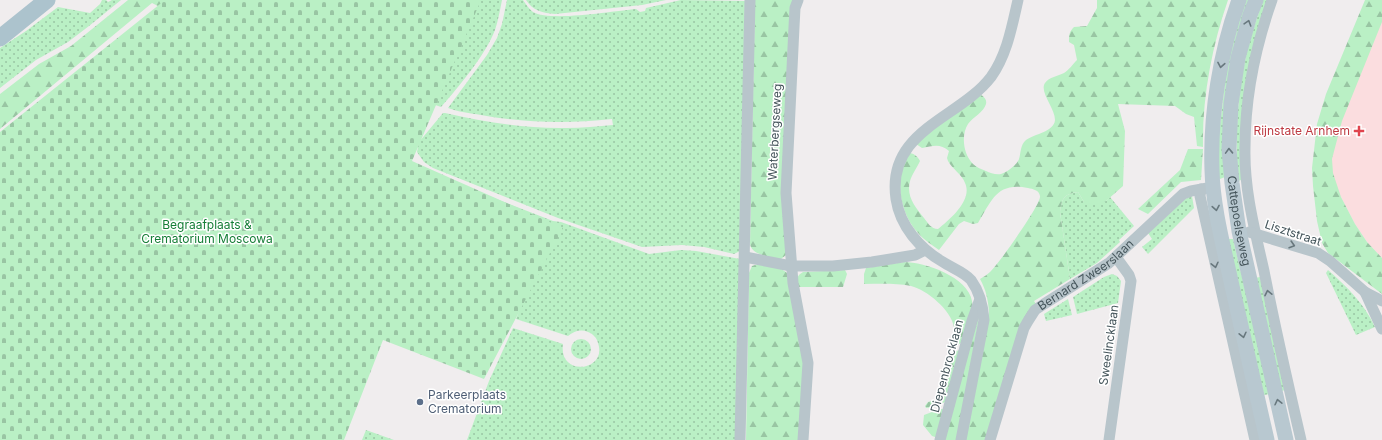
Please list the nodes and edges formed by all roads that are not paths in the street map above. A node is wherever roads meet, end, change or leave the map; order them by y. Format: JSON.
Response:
{"nodes":[{"id":1,"x":47,"y":0,"type":"edge"},
{"id":2,"x":750,"y":0,"type":"edge"},
{"id":3,"x":798,"y":0,"type":"edge"},
{"id":4,"x":1018,"y":0,"type":"edge"},
{"id":5,"x":1238,"y":0,"type":"edge"},
{"id":6,"x":1256,"y":0,"type":"edge"},
{"id":7,"x":1272,"y":0,"type":"edge"},
{"id":8,"x":0,"y":38,"type":"edge"},
{"id":9,"x":1232,"y":183,"type":"junction"},
{"id":10,"x":1207,"y":188,"type":"junction"},
{"id":11,"x":1239,"y":231,"type":"junction"},
{"id":12,"x":1255,"y":234,"type":"junction"},
{"id":13,"x":1221,"y":236,"type":"junction"},
{"id":14,"x":924,"y":250,"type":"junction"},
{"id":15,"x":745,"y":257,"type":"junction"},
{"id":16,"x":1116,"y":257,"type":"junction"},
{"id":17,"x":791,"y":266,"type":"junction"},
{"id":18,"x":1365,"y":292,"type":"junction"},
{"id":19,"x":980,"y":299,"type":"junction"},
{"id":20,"x":1382,"y":301,"type":"edge"},
{"id":21,"x":1382,"y":329,"type":"edge"},
{"id":22,"x":740,"y":440,"type":"edge"},
{"id":23,"x":804,"y":440,"type":"edge"},
{"id":24,"x":940,"y":440,"type":"edge"},
{"id":25,"x":961,"y":440,"type":"edge"},
{"id":26,"x":990,"y":440,"type":"edge"},
{"id":27,"x":1109,"y":440,"type":"edge"},
{"id":28,"x":1255,"y":440,"type":"edge"},
{"id":29,"x":1267,"y":440,"type":"edge"},
{"id":30,"x":1286,"y":440,"type":"edge"},
{"id":31,"x":1301,"y":440,"type":"edge"}],
"edges":[{"from":1,"to":8,"type":"main road"},
{"from":2,"to":15,"type":"street"},
{"from":3,"to":17,"type":"street","name":"Waterbergseweg"},
{"from":4,"to":14,"type":"street","name":"Diepenbrocklaan"},
{"from":5,"to":10,"type":"street","name":"Cattepoelseweg","one_way":true},
{"from":9,"to":6,"type":"street","name":"Cattepoelseweg","one_way":true},
{"from":7,"to":12,"type":"street","name":"Cattepoelseweg"},
{"from":9,"to":10,"type":"street","name":"Bernard Zweerslaan"},
{"from":9,"to":11,"type":"street","name":"Cattepoelseweg"},
{"from":10,"to":13,"type":"street","name":"Cattepoelseweg","one_way":true},
{"from":10,"to":16,"type":"street","name":"Bernard Zweerslaan"},
{"from":10,"to":28,"type":"street","name":"Cattepoelseweg","one_way":true},
{"from":11,"to":12,"type":"street","name":"Lisztstraat"},
{"from":11,"to":13,"type":"street"},
{"from":30,"to":11,"type":"street","name":"Cattepoelseweg","one_way":true},
{"from":12,"to":18,"type":"street","name":"Lisztstraat","one_way":true},
{"from":31,"to":12,"type":"street","name":"Cattepoelseweg","one_way":true},
{"from":13,"to":29,"type":"street","name":"Cattepoelseweg","one_way":true},
{"from":14,"to":17,"type":"street"},
{"from":14,"to":19,"type":"street","name":"Diepenbrocklaan"},
{"from":15,"to":17,"type":"street"},
{"from":15,"to":22,"type":"street"},
{"from":16,"to":26,"type":"street","name":"Bernard Zweerslaan"},
{"from":16,"to":27,"type":"street","name":"Sweelincklaan"},
{"from":17,"to":23,"type":"street","name":"Waterbergseweg"},
{"from":18,"to":20,"type":"street"},
{"from":18,"to":21,"type":"street","name":"Lisztstraat"},
{"from":19,"to":24,"type":"street","name":"Diepenbrocklaan"},
{"from":19,"to":25,"type":"street","name":"Diepenbrocklaan"}]}
